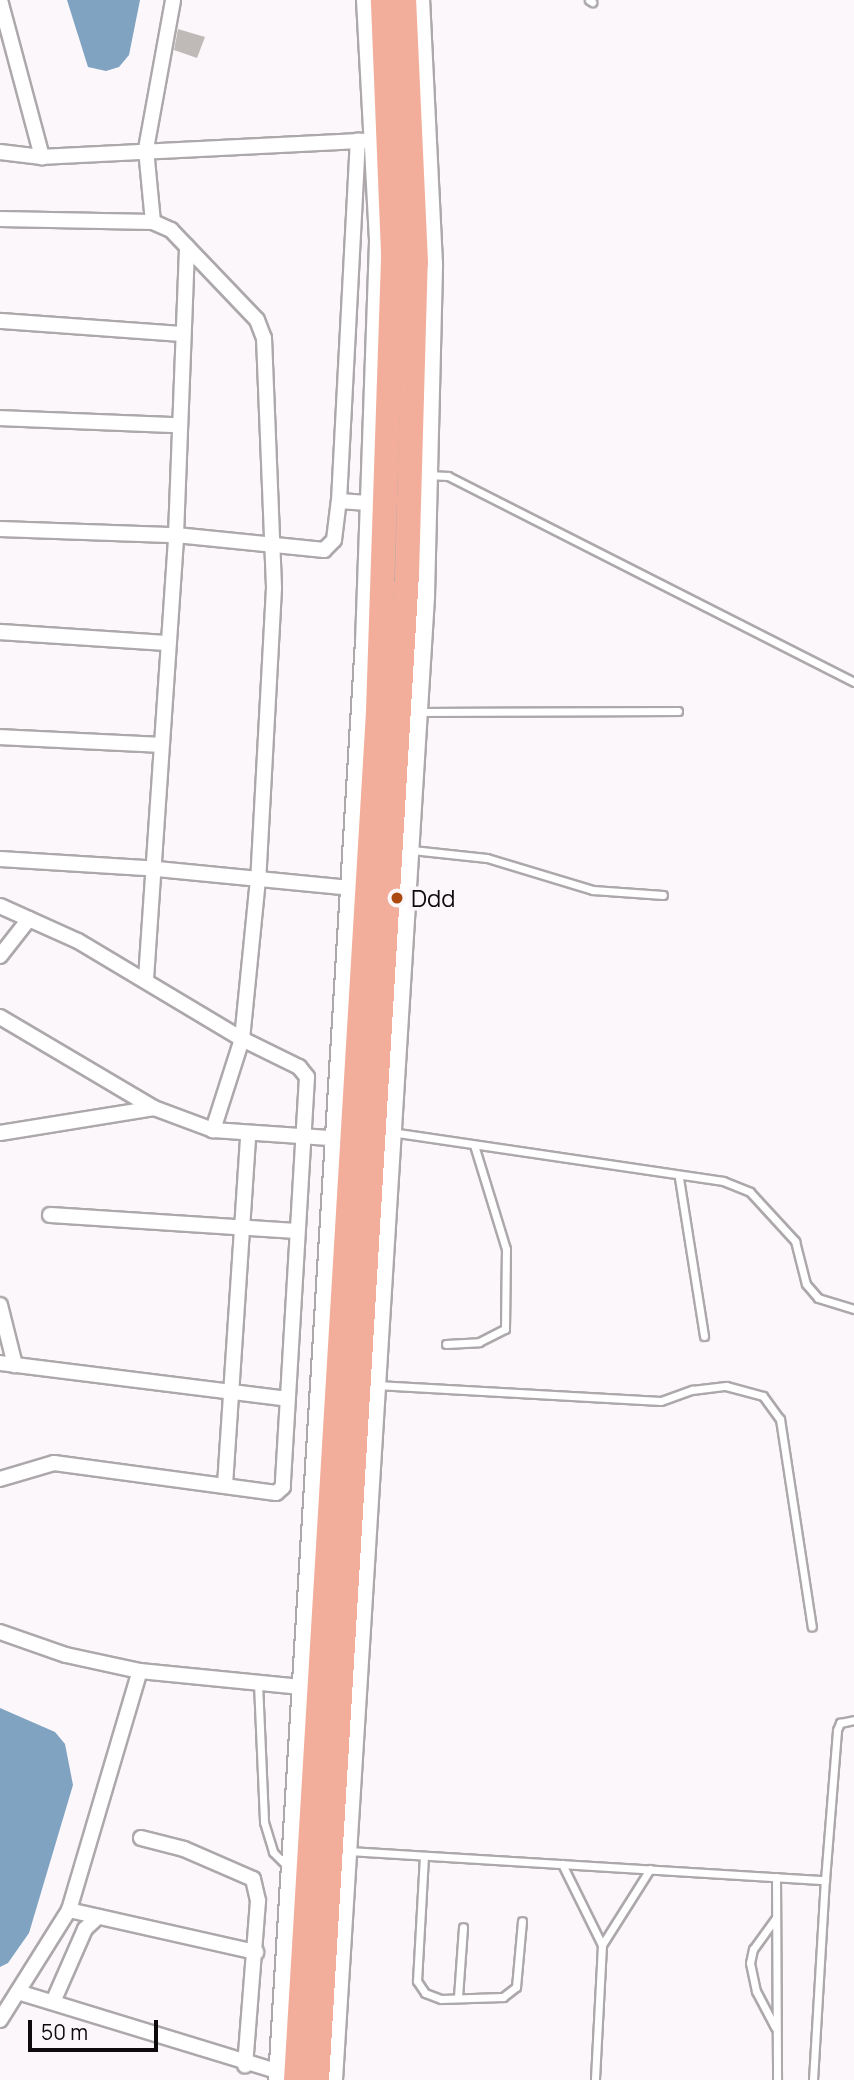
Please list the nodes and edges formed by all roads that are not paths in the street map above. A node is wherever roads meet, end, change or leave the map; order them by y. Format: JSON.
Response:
{"nodes":[{"id":1,"x":0,"y":0,"type":"edge"},
{"id":2,"x":173,"y":0,"type":"edge"},
{"id":3,"x":366,"y":0,"type":"edge"},
{"id":4,"x":383,"y":0,"type":"edge"},
{"id":5,"x":404,"y":0,"type":"edge"},
{"id":6,"x":421,"y":0,"type":"edge"},
{"id":7,"x":394,"y":144,"type":"junction"},
{"id":8,"x":146,"y":149,"type":"junction"},
{"id":9,"x":0,"y":152,"type":"edge"},
{"id":10,"x":42,"y":157,"type":"junction"},
{"id":11,"x":0,"y":219,"type":"edge"},
{"id":12,"x":153,"y":222,"type":"junction"},
{"id":13,"x":187,"y":247,"type":"junction"},
{"id":14,"x":0,"y":321,"type":"edge"},
{"id":15,"x":182,"y":334,"type":"junction"},
{"id":16,"x":0,"y":418,"type":"edge"},
{"id":17,"x":177,"y":425,"type":"junction"},
{"id":18,"x":417,"y":476,"type":"junction"},
{"id":19,"x":340,"y":501,"type":"junction"},
{"id":20,"x":368,"y":503,"type":"junction"},
{"id":21,"x":0,"y":529,"type":"edge"},
{"id":22,"x":176,"y":535,"type":"junction"},
{"id":23,"x":271,"y":544,"type":"junction"},
{"id":24,"x":0,"y":632,"type":"edge"},
{"id":25,"x":167,"y":643,"type":"junction"},
{"id":26,"x":373,"y":644,"type":"junction"},
{"id":27,"x":854,"y":682,"type":"edge"},
{"id":28,"x":678,"y":711,"type":"dead end"},
{"id":29,"x":410,"y":712,"type":"junction"},
{"id":30,"x":0,"y":737,"type":"edge"},
{"id":31,"x":161,"y":745,"type":"junction"},
{"id":32,"x":412,"y":850,"type":"junction"},
{"id":33,"x":0,"y":859,"type":"edge"},
{"id":34,"x":157,"y":869,"type":"junction"},
{"id":35,"x":258,"y":879,"type":"junction"},
{"id":36,"x":359,"y":889,"type":"junction"},
{"id":37,"x":663,"y":895,"type":"dead end"},
{"id":38,"x":0,"y":906,"type":"edge"},
{"id":39,"x":29,"y":919,"type":"junction"},
{"id":40,"x":0,"y":956,"type":"edge"},
{"id":41,"x":146,"y":979,"type":"junction"},
{"id":42,"x":0,"y":1017,"type":"edge"},
{"id":43,"x":242,"y":1039,"type":"junction"},
{"id":44,"x":154,"y":1108,"type":"junction"},
{"id":45,"x":213,"y":1130,"type":"junction"},
{"id":46,"x":0,"y":1133,"type":"edge"},
{"id":47,"x":248,"y":1135,"type":"junction"},
{"id":48,"x":362,"y":1135,"type":"junction"},
{"id":49,"x":303,"y":1137,"type":"junction"},
{"id":50,"x":474,"y":1146,"type":"junction"},
{"id":51,"x":679,"y":1178,"type":"junction"},
{"id":52,"x":50,"y":1215,"type":"dead end"},
{"id":53,"x":241,"y":1226,"type":"junction"},
{"id":54,"x":296,"y":1231,"type":"junction"},
{"id":55,"x":0,"y":1305,"type":"edge"},
{"id":56,"x":854,"y":1309,"type":"edge"},
{"id":57,"x":704,"y":1336,"type":"dead end"},
{"id":58,"x":446,"y":1344,"type":"dead end"},
{"id":59,"x":8,"y":1364,"type":"edge"},
{"id":60,"x":365,"y":1384,"type":"junction"},
{"id":61,"x":229,"y":1393,"type":"junction"},
{"id":62,"x":288,"y":1399,"type":"junction"},
{"id":63,"x":0,"y":1479,"type":"edge"},
{"id":64,"x":225,"y":1485,"type":"junction"},
{"id":65,"x":812,"y":1627,"type":"dead end"},
{"id":66,"x":0,"y":1632,"type":"edge"},
{"id":67,"x":312,"y":1639,"type":"junction"},
{"id":68,"x":140,"y":1671,"type":"junction"},
{"id":69,"x":258,"y":1683,"type":"junction"},
{"id":70,"x":301,"y":1687,"type":"junction"},
{"id":71,"x":854,"y":1720,"type":"edge"},
{"id":72,"x":141,"y":1838,"type":"dead end"},
{"id":73,"x":338,"y":1851,"type":"junction"},
{"id":74,"x":424,"y":1856,"type":"junction"},
{"id":75,"x":562,"y":1864,"type":"junction"},
{"id":76,"x":290,"y":1869,"type":"junction"},
{"id":77,"x":650,"y":1870,"type":"junction"},
{"id":78,"x":776,"y":1877,"type":"junction"},
{"id":79,"x":825,"y":1880,"type":"junction"},
{"id":80,"x":69,"y":1910,"type":"junction"},
{"id":81,"x":98,"y":1917,"type":"junction"},
{"id":82,"x":776,"y":1918,"type":"junction"},
{"id":83,"x":522,"y":1921,"type":"dead end"},
{"id":84,"x":463,"y":1927,"type":"dead end"},
{"id":85,"x":602,"y":1945,"type":"junction"},
{"id":86,"x":256,"y":1952,"type":"junction"},
{"id":87,"x":18,"y":1992,"type":"junction"},
{"id":88,"x":458,"y":1997,"type":"junction"},
{"id":89,"x":53,"y":2002,"type":"junction"},
{"id":90,"x":0,"y":2020,"type":"edge"},
{"id":91,"x":776,"y":2027,"type":"junction"},
{"id":92,"x":245,"y":2065,"type":"junction"},
{"id":93,"x":284,"y":2077,"type":"edge"},
{"id":94,"x":317,"y":2080,"type":"edge"},
{"id":95,"x":333,"y":2080,"type":"edge"},
{"id":96,"x":595,"y":2080,"type":"edge"},
{"id":97,"x":777,"y":2080,"type":"edge"},
{"id":98,"x":813,"y":2080,"type":"edge"}],
"edges":[{"from":1,"to":10,"type":"street"},
{"from":2,"to":8,"type":"street"},
{"from":3,"to":7,"type":"street"},
{"from":4,"to":7,"type":"highway"},
{"from":5,"to":7,"type":"highway"},
{"from":6,"to":7,"type":"street"},
{"from":7,"to":8,"type":"street"},
{"from":7,"to":18,"type":"highway"},
{"from":7,"to":19,"type":"street"},
{"from":7,"to":20,"type":"street"},
{"from":7,"to":26,"type":"highway"},
{"from":8,"to":10,"type":"street"},
{"from":8,"to":12,"type":"street"},
{"from":9,"to":10,"type":"street"},
{"from":11,"to":12,"type":"street"},
{"from":12,"to":13,"type":"street"},
{"from":13,"to":15,"type":"street"},
{"from":13,"to":23,"type":"street"},
{"from":14,"to":15,"type":"street"},
{"from":15,"to":17,"type":"street"},
{"from":16,"to":17,"type":"street"},
{"from":17,"to":22,"type":"street"},
{"from":18,"to":27,"type":"lane"},
{"from":18,"to":29,"type":"highway"},
{"from":19,"to":20,"type":"street"},
{"from":19,"to":23,"type":"street"},
{"from":20,"to":26,"type":"street"},
{"from":21,"to":22,"type":"street"},
{"from":22,"to":23,"type":"street"},
{"from":22,"to":25,"type":"street"},
{"from":23,"to":35,"type":"street"},
{"from":24,"to":25,"type":"street"},
{"from":25,"to":31,"type":"street"},
{"from":26,"to":36,"type":"highway"},
{"from":28,"to":29,"type":"lane"},
{"from":29,"to":32,"type":"street"},
{"from":29,"to":48,"type":"highway"},
{"from":30,"to":31,"type":"street"},
{"from":31,"to":34,"type":"street"},
{"from":32,"to":37,"type":"lane"},
{"from":32,"to":48,"type":"street"},
{"from":33,"to":34,"type":"street"},
{"from":34,"to":35,"type":"street"},
{"from":34,"to":41,"type":"street"},
{"from":35,"to":36,"type":"street"},
{"from":35,"to":43,"type":"street"},
{"from":36,"to":48,"type":"highway"},
{"from":38,"to":39,"type":"street"},
{"from":39,"to":40,"type":"street"},
{"from":39,"to":41,"type":"street"},
{"from":41,"to":43,"type":"street"},
{"from":42,"to":44,"type":"street"},
{"from":43,"to":45,"type":"street"},
{"from":43,"to":49,"type":"street"},
{"from":44,"to":45,"type":"street"},
{"from":44,"to":46,"type":"street"},
{"from":45,"to":47,"type":"street"},
{"from":47,"to":49,"type":"street"},
{"from":47,"to":53,"type":"street"},
{"from":48,"to":49,"type":"street"},
{"from":48,"to":50,"type":"lane"},
{"from":48,"to":60,"type":"highway"},
{"from":48,"to":67,"type":"highway"},
{"from":49,"to":54,"type":"street"},
{"from":50,"to":51,"type":"lane"},
{"from":50,"to":58,"type":"lane"},
{"from":51,"to":56,"type":"lane"},
{"from":51,"to":57,"type":"lane"},
{"from":52,"to":53,"type":"street"},
{"from":53,"to":54,"type":"street"},
{"from":53,"to":61,"type":"street"},
{"from":54,"to":62,"type":"street"},
{"from":55,"to":59,"type":"street"},
{"from":59,"to":61,"type":"street"},
{"from":60,"to":65,"type":"lane"},
{"from":60,"to":73,"type":"highway"},
{"from":61,"to":62,"type":"street"},
{"from":61,"to":64,"type":"street"},
{"from":62,"to":64,"type":"street"},
{"from":63,"to":64,"type":"street"},
{"from":66,"to":68,"type":"street"},
{"from":67,"to":70,"type":"street"},
{"from":67,"to":93,"type":"highway"},
{"from":68,"to":69,"type":"street"},
{"from":68,"to":80,"type":"street"},
{"from":69,"to":70,"type":"street"},
{"from":69,"to":76,"type":"lane"},
{"from":70,"to":76,"type":"street"},
{"from":71,"to":79,"type":"lane"},
{"from":72,"to":86,"type":"street"},
{"from":73,"to":74,"type":"lane"},
{"from":73,"to":94,"type":"highway"},
{"from":73,"to":95,"type":"street"},
{"from":74,"to":75,"type":"lane"},
{"from":74,"to":88,"type":"lane"},
{"from":75,"to":77,"type":"lane"},
{"from":75,"to":85,"type":"lane"},
{"from":76,"to":93,"type":"street"},
{"from":77,"to":78,"type":"lane"},
{"from":77,"to":85,"type":"lane"},
{"from":78,"to":79,"type":"lane"},
{"from":78,"to":82,"type":"lane"},
{"from":79,"to":98,"type":"lane"},
{"from":80,"to":81,"type":"street"},
{"from":80,"to":87,"type":"street"},
{"from":81,"to":86,"type":"street"},
{"from":81,"to":89,"type":"street"},
{"from":82,"to":91,"type":"lane"},
{"from":82,"to":91,"type":"lane"},
{"from":83,"to":88,"type":"lane"},
{"from":84,"to":88,"type":"lane"},
{"from":85,"to":96,"type":"lane"},
{"from":86,"to":92,"type":"street"},
{"from":87,"to":89,"type":"street"},
{"from":87,"to":90,"type":"street"},
{"from":89,"to":92,"type":"street"},
{"from":91,"to":97,"type":"lane"},
{"from":92,"to":93,"type":"street"}]}
